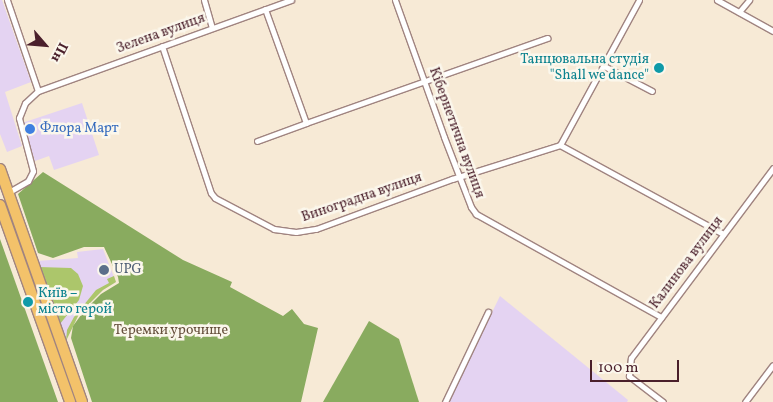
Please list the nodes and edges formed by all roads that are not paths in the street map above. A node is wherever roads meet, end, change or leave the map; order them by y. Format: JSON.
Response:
{"nodes":[{"id":1,"x":7,"y":0,"type":"edge"},
{"id":2,"x":204,"y":0,"type":"edge"},
{"id":3,"x":291,"y":0,"type":"edge"},
{"id":4,"x":395,"y":0,"type":"edge"},
{"id":5,"x":640,"y":0,"type":"edge"},
{"id":6,"x":718,"y":0,"type":"edge"},
{"id":7,"x":749,"y":0,"type":"edge"},
{"id":8,"x":265,"y":9,"type":"junction"},
{"id":9,"x":740,"y":12,"type":"junction"},
{"id":10,"x":212,"y":28,"type":"junction"},
{"id":11,"x":773,"y":31,"type":"edge"},
{"id":12,"x":548,"y":38,"type":"dead end"},
{"id":13,"x":162,"y":46,"type":"junction"},
{"id":14,"x":604,"y":66,"type":"junction"},
{"id":15,"x":425,"y":83,"type":"junction"},
{"id":16,"x":38,"y":91,"type":"junction"},
{"id":17,"x":652,"y":91,"type":"dead end"},
{"id":18,"x":306,"y":123,"type":"junction"},
{"id":19,"x":257,"y":141,"type":"dead end"},
{"id":20,"x":560,"y":145,"type":"junction"},
{"id":21,"x":773,"y":168,"type":"edge"},
{"id":22,"x":0,"y":169,"type":"edge"},
{"id":23,"x":460,"y":176,"type":"junction"},
{"id":24,"x":8,"y":192,"type":"junction"},
{"id":25,"x":2,"y":210,"type":"edge"},
{"id":26,"x":723,"y":234,"type":"junction"},
{"id":27,"x":488,"y":312,"type":"dead end"},
{"id":28,"x":661,"y":317,"type":"junction"},
{"id":29,"x":773,"y":365,"type":"edge"},
{"id":30,"x":654,"y":396,"type":"junction"},
{"id":31,"x":70,"y":402,"type":"edge"},
{"id":32,"x":82,"y":402,"type":"edge"},
{"id":33,"x":445,"y":402,"type":"edge"},
{"id":34,"x":650,"y":402,"type":"edge"},
{"id":35,"x":663,"y":402,"type":"edge"},
{"id":36,"x":745,"y":402,"type":"edge"}],
"edges":[{"from":1,"to":16,"type":"street"},
{"from":2,"to":10,"type":"street"},
{"from":3,"to":8,"type":"street","name":"Зелена вулиця"},
{"from":4,"to":15,"type":"street","name":"Кібернетична вулиця"},
{"from":5,"to":14,"type":"street"},
{"from":6,"to":9,"type":"street"},
{"from":7,"to":9,"type":"street"},
{"from":8,"to":10,"type":"street","name":"Зелена вулиця"},
{"from":8,"to":18,"type":"street"},
{"from":9,"to":11,"type":"street"},
{"from":10,"to":13,"type":"street","name":"Зелена вулиця"},
{"from":12,"to":15,"type":"street"},
{"from":13,"to":16,"type":"street","name":"Зелена вулиця"},
{"from":13,"to":23,"type":"street","name":"Виноградна вулиця"},
{"from":14,"to":17,"type":"street"},
{"from":14,"to":20,"type":"street"},
{"from":15,"to":18,"type":"street"},
{"from":15,"to":23,"type":"street","name":"Кібернетична вулиця"},
{"from":16,"to":24,"type":"street"},
{"from":18,"to":19,"type":"street"},
{"from":20,"to":23,"type":"street","name":"Виноградна вулиця"},
{"from":20,"to":26,"type":"street"},
{"from":21,"to":26,"type":"street","name":"Калинова вулиця"},
{"from":22,"to":24,"type":"highway"},
{"from":23,"to":28,"type":"street","name":"Кібернетична вулиця"},
{"from":24,"to":32,"type":"highway"},
{"from":25,"to":31,"type":"highway"},
{"from":26,"to":28,"type":"street","name":"Калинова вулиця"},
{"from":27,"to":33,"type":"street"},
{"from":28,"to":30,"type":"street","name":"Калинова вулиця"},
{"from":29,"to":36,"type":"street"},
{"from":30,"to":34,"type":"street"},
{"from":30,"to":35,"type":"street"}]}
